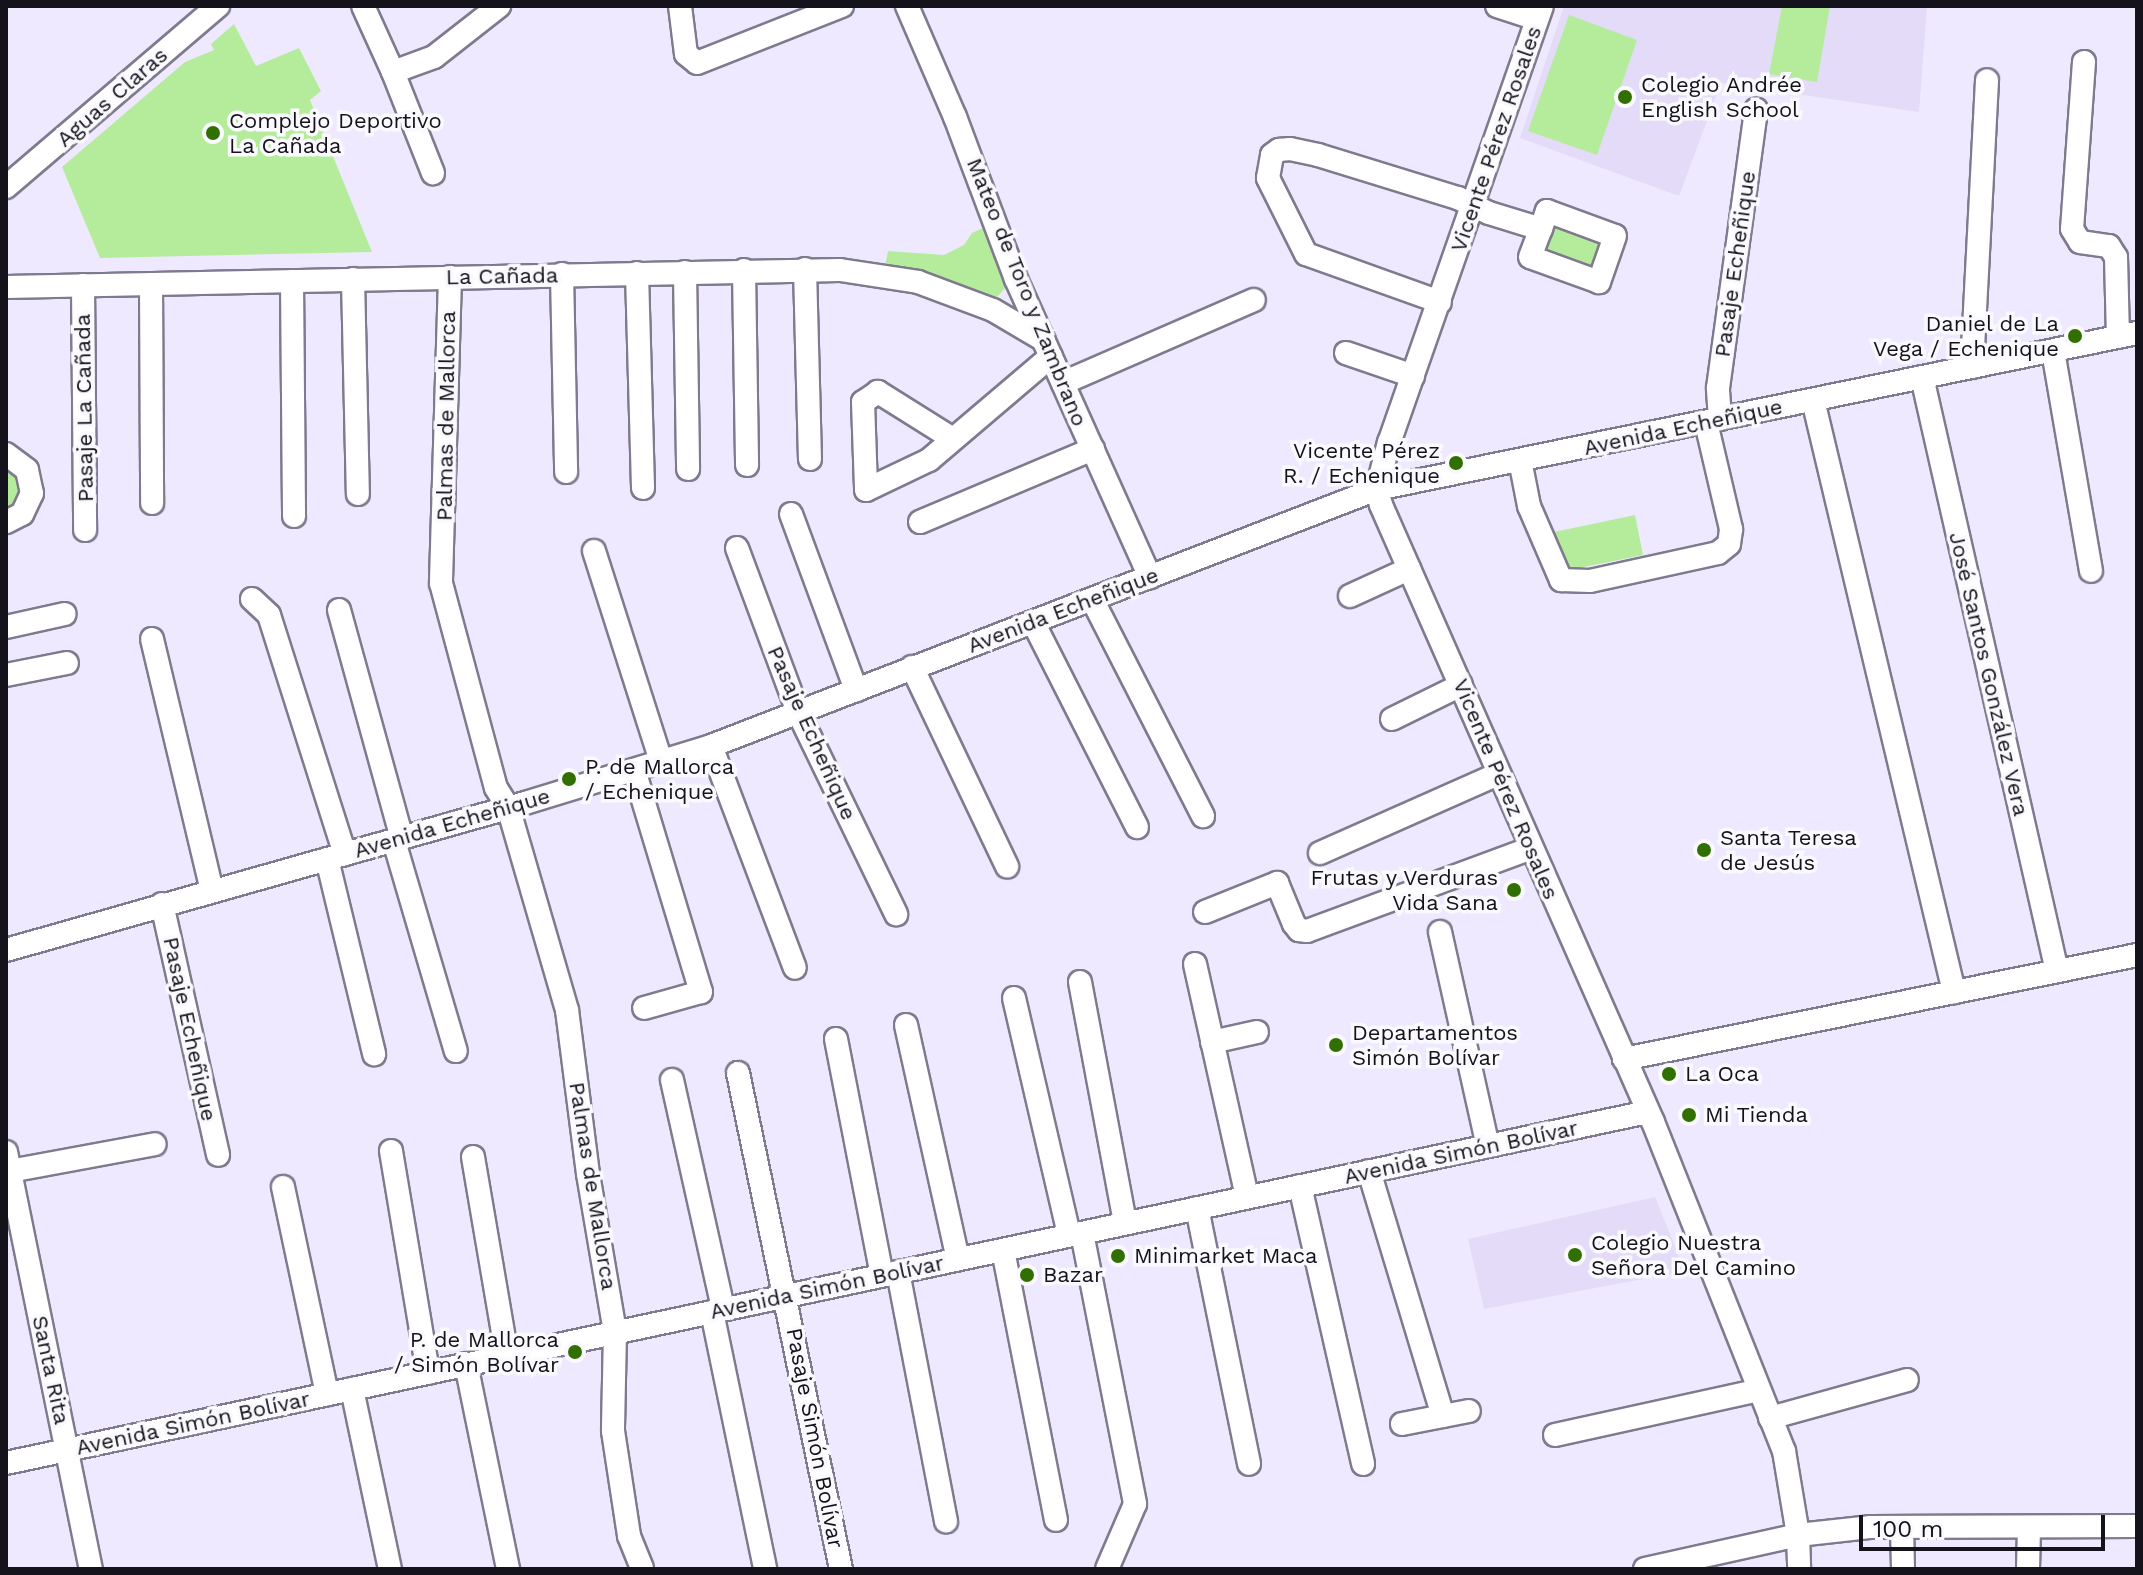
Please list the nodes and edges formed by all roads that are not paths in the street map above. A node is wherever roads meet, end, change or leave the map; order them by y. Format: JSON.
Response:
{"nodes":[{"id":1,"x":218,"y":6,"type":"edge"},
{"id":2,"x":499,"y":6,"type":"edge"},
{"id":3,"x":680,"y":6,"type":"edge"},
{"id":4,"x":842,"y":6,"type":"edge"},
{"id":5,"x":907,"y":6,"type":"edge"},
{"id":6,"x":1497,"y":6,"type":"edge"},
{"id":7,"x":364,"y":8,"type":"edge"},
{"id":8,"x":1540,"y":12,"type":"edge"},
{"id":9,"x":2084,"y":62,"type":"dead end"},
{"id":10,"x":393,"y":72,"type":"junction"},
{"id":11,"x":1987,"y":80,"type":"dead end"},
{"id":12,"x":1756,"y":110,"type":"dead end"},
{"id":13,"x":433,"y":173,"type":"dead end"},
{"id":14,"x":6,"y":187,"type":"edge"},
{"id":15,"x":1472,"y":205,"type":"junction"},
{"id":16,"x":1541,"y":229,"type":"dead end"},
{"id":17,"x":805,"y":269,"type":"junction"},
{"id":18,"x":744,"y":270,"type":"junction"},
{"id":19,"x":685,"y":272,"type":"junction"},
{"id":20,"x":637,"y":273,"type":"junction"},
{"id":21,"x":562,"y":274,"type":"junction"},
{"id":22,"x":450,"y":277,"type":"junction"},
{"id":23,"x":353,"y":279,"type":"junction"},
{"id":24,"x":292,"y":281,"type":"junction"},
{"id":25,"x":151,"y":284,"type":"junction"},
{"id":26,"x":83,"y":285,"type":"junction"},
{"id":27,"x":6,"y":287,"type":"edge"},
{"id":28,"x":1254,"y":300,"type":"dead end"},
{"id":29,"x":1440,"y":302,"type":"junction"},
{"id":30,"x":1028,"y":305,"type":"junction"},
{"id":31,"x":993,"y":310,"type":"junction"},
{"id":32,"x":2128,"y":335,"type":"edge"},
{"id":33,"x":1048,"y":348,"type":"junction"},
{"id":34,"x":2053,"y":351,"type":"junction"},
{"id":35,"x":1346,"y":353,"type":"dead end"},
{"id":36,"x":1972,"y":367,"type":"junction"},
{"id":37,"x":1413,"y":376,"type":"junction"},
{"id":38,"x":1922,"y":377,"type":"junction"},
{"id":39,"x":1063,"y":383,"type":"junction"},
{"id":40,"x":1813,"y":400,"type":"junction"},
{"id":41,"x":1713,"y":420,"type":"junction"},
{"id":42,"x":953,"y":439,"type":"junction"},
{"id":43,"x":1093,"y":449,"type":"junction"},
{"id":44,"x":6,"y":454,"type":"edge"},
{"id":45,"x":810,"y":459,"type":"dead end"},
{"id":46,"x":1520,"y":460,"type":"junction"},
{"id":47,"x":747,"y":465,"type":"dead end"},
{"id":48,"x":688,"y":469,"type":"dead end"},
{"id":49,"x":566,"y":472,"type":"dead end"},
{"id":50,"x":643,"y":488,"type":"dead end"},
{"id":51,"x":1377,"y":489,"type":"junction"},
{"id":52,"x":358,"y":494,"type":"dead end"},
{"id":53,"x":152,"y":503,"type":"dead end"},
{"id":54,"x":791,"y":514,"type":"dead end"},
{"id":55,"x":294,"y":516,"type":"dead end"},
{"id":56,"x":6,"y":522,"type":"edge"},
{"id":57,"x":920,"y":522,"type":"dead end"},
{"id":58,"x":85,"y":530,"type":"dead end"},
{"id":59,"x":737,"y":548,"type":"dead end"},
{"id":60,"x":594,"y":551,"type":"dead end"},
{"id":61,"x":1409,"y":569,"type":"junction"},
{"id":62,"x":2091,"y":571,"type":"dead end"},
{"id":63,"x":1150,"y":577,"type":"junction"},
{"id":64,"x":1350,"y":596,"type":"dead end"},
{"id":65,"x":252,"y":599,"type":"dead end"},
{"id":66,"x":1092,"y":599,"type":"junction"},
{"id":67,"x":339,"y":610,"type":"dead end"},
{"id":68,"x":65,"y":614,"type":"dead end"},
{"id":69,"x":1033,"y":622,"type":"junction"},
{"id":70,"x":6,"y":627,"type":"edge"},
{"id":71,"x":152,"y":639,"type":"dead end"},
{"id":72,"x":67,"y":663,"type":"dead end"},
{"id":73,"x":912,"y":667,"type":"junction"},
{"id":74,"x":6,"y":675,"type":"edge"},
{"id":75,"x":1461,"y":685,"type":"junction"},
{"id":76,"x":856,"y":690,"type":"junction"},
{"id":77,"x":181,"y":697,"type":"dead end"},
{"id":78,"x":798,"y":712,"type":"junction"},
{"id":79,"x":1392,"y":719,"type":"dead end"},
{"id":80,"x":711,"y":746,"type":"junction"},
{"id":81,"x":661,"y":761,"type":"junction"},
{"id":82,"x":634,"y":770,"type":"junction"},
{"id":83,"x":1498,"y":774,"type":"junction"},
{"id":84,"x":508,"y":807,"type":"junction"},
{"id":85,"x":1203,"y":816,"type":"dead end"},
{"id":86,"x":1137,"y":827,"type":"dead end"},
{"id":87,"x":398,"y":840,"type":"junction"},
{"id":88,"x":1531,"y":848,"type":"junction"},
{"id":89,"x":1320,"y":853,"type":"dead end"},
{"id":90,"x":336,"y":857,"type":"junction"},
{"id":91,"x":1007,"y":866,"type":"dead end"},
{"id":92,"x":218,"y":889,"type":"junction"},
{"id":93,"x":162,"y":904,"type":"junction"},
{"id":94,"x":1205,"y":912,"type":"dead end"},
{"id":95,"x":896,"y":914,"type":"dead end"},
{"id":96,"x":1440,"y":932,"type":"dead end"},
{"id":97,"x":6,"y":950,"type":"edge"},
{"id":98,"x":2137,"y":955,"type":"edge"},
{"id":99,"x":1195,"y":964,"type":"dead end"},
{"id":100,"x":795,"y":968,"type":"dead end"},
{"id":101,"x":2057,"y":971,"type":"junction"},
{"id":102,"x":1080,"y":982,"type":"dead end"},
{"id":103,"x":1954,"y":992,"type":"junction"},
{"id":104,"x":1014,"y":998,"type":"dead end"},
{"id":105,"x":644,"y":1008,"type":"dead end"},
{"id":106,"x":906,"y":1025,"type":"dead end"},
{"id":107,"x":1257,"y":1032,"type":"dead end"},
{"id":108,"x":836,"y":1039,"type":"dead end"},
{"id":109,"x":1212,"y":1042,"type":"junction"},
{"id":110,"x":456,"y":1051,"type":"dead end"},
{"id":111,"x":374,"y":1054,"type":"dead end"},
{"id":112,"x":1624,"y":1059,"type":"junction"},
{"id":113,"x":738,"y":1073,"type":"dead end"},
{"id":114,"x":672,"y":1080,"type":"dead end"},
{"id":115,"x":1648,"y":1112,"type":"junction"},
{"id":116,"x":155,"y":1144,"type":"dead end"},
{"id":117,"x":1488,"y":1146,"type":"junction"},
{"id":118,"x":391,"y":1151,"type":"dead end"},
{"id":119,"x":218,"y":1155,"type":"dead end"},
{"id":120,"x":473,"y":1157,"type":"dead end"},
{"id":121,"x":8,"y":1162,"type":"edge"},
{"id":122,"x":1369,"y":1171,"type":"junction"},
{"id":123,"x":1300,"y":1186,"type":"junction"},
{"id":124,"x":283,"y":1187,"type":"dead end"},
{"id":125,"x":1247,"y":1197,"type":"junction"},
{"id":126,"x":1197,"y":1208,"type":"junction"},
{"id":127,"x":12,"y":1218,"type":"edge"},
{"id":128,"x":1125,"y":1223,"type":"junction"},
{"id":129,"x":1075,"y":1234,"type":"junction"},
{"id":130,"x":1003,"y":1250,"type":"junction"},
{"id":131,"x":958,"y":1259,"type":"junction"},
{"id":132,"x":890,"y":1274,"type":"junction"},
{"id":133,"x":786,"y":1296,"type":"junction"},
{"id":134,"x":717,"y":1311,"type":"junction"},
{"id":135,"x":615,"y":1332,"type":"junction"},
{"id":136,"x":507,"y":1356,"type":"junction"},
{"id":137,"x":466,"y":1364,"type":"junction"},
{"id":138,"x":428,"y":1373,"type":"junction"},
{"id":139,"x":1907,"y":1380,"type":"dead end"},
{"id":140,"x":352,"y":1389,"type":"junction"},
{"id":141,"x":1759,"y":1390,"type":"junction"},
{"id":142,"x":327,"y":1394,"type":"junction"},
{"id":143,"x":1469,"y":1411,"type":"dead end"},
{"id":144,"x":1443,"y":1416,"type":"junction"},
{"id":145,"x":1770,"y":1418,"type":"junction"},
{"id":146,"x":1402,"y":1424,"type":"dead end"},
{"id":147,"x":1555,"y":1435,"type":"dead end"},
{"id":148,"x":67,"y":1450,"type":"junction"},
{"id":149,"x":6,"y":1463,"type":"edge"},
{"id":150,"x":1249,"y":1464,"type":"dead end"},
{"id":151,"x":1363,"y":1464,"type":"dead end"},
{"id":152,"x":1056,"y":1520,"type":"dead end"},
{"id":153,"x":946,"y":1521,"type":"dead end"},
{"id":154,"x":2137,"y":1526,"type":"edge"},
{"id":155,"x":1902,"y":1527,"type":"junction"},
{"id":156,"x":2029,"y":1527,"type":"junction"},
{"id":157,"x":1798,"y":1535,"type":"junction"},
{"id":158,"x":91,"y":1569,"type":"edge"},
{"id":159,"x":390,"y":1569,"type":"edge"},
{"id":160,"x":508,"y":1569,"type":"edge"},
{"id":161,"x":642,"y":1569,"type":"edge"},
{"id":162,"x":765,"y":1569,"type":"edge"},
{"id":163,"x":841,"y":1569,"type":"edge"},
{"id":164,"x":1107,"y":1569,"type":"edge"},
{"id":165,"x":1645,"y":1569,"type":"edge"},
{"id":166,"x":1799,"y":1569,"type":"edge"},
{"id":167,"x":1903,"y":1569,"type":"edge"},
{"id":168,"x":2028,"y":1569,"type":"edge"}],
"edges":[{"from":1,"to":14,"type":"street","name":"Aguas Claras"},
{"from":2,"to":10,"type":"street"},
{"from":3,"to":4,"type":"street"},
{"from":5,"to":30,"type":"street","name":"Mateo de Toro y Zambrano"},
{"from":6,"to":8,"type":"street"},
{"from":7,"to":10,"type":"street"},
{"from":8,"to":15,"type":"street","name":"Vicente Pérez Rosales"},
{"from":9,"to":32,"type":"street"},
{"from":10,"to":13,"type":"street"},
{"from":11,"to":36,"type":"street"},
{"from":12,"to":41,"type":"street","name":"Pasaje Echeñique"},
{"from":15,"to":16,"type":"street"},
{"from":15,"to":29,"type":"street","name":"Vicente Pérez Rosales"},
{"from":15,"to":29,"type":"street"},
{"from":17,"to":18,"type":"street","name":"La Cañada"},
{"from":17,"to":31,"type":"street","name":"La Cañada"},
{"from":17,"to":45,"type":"street"},
{"from":18,"to":19,"type":"street","name":"La Cañada"},
{"from":18,"to":47,"type":"street"},
{"from":19,"to":20,"type":"street","name":"La Cañada"},
{"from":19,"to":48,"type":"street"},
{"from":20,"to":21,"type":"street","name":"La Cañada"},
{"from":20,"to":50,"type":"street"},
{"from":21,"to":22,"type":"street","name":"La Cañada"},
{"from":21,"to":49,"type":"street"},
{"from":22,"to":23,"type":"street","name":"La Cañada"},
{"from":22,"to":84,"type":"street","name":"Palmas de Mallorca"},
{"from":23,"to":24,"type":"street","name":"La Cañada"},
{"from":23,"to":52,"type":"street"},
{"from":24,"to":25,"type":"street","name":"La Cañada"},
{"from":24,"to":55,"type":"street"},
{"from":25,"to":26,"type":"street","name":"La Cañada"},
{"from":25,"to":53,"type":"street"},
{"from":26,"to":27,"type":"street","name":"La Cañada"},
{"from":26,"to":58,"type":"street","name":"Pasaje La Cañada"},
{"from":28,"to":39,"type":"street"},
{"from":29,"to":37,"type":"street","name":"Vicente Pérez Rosales"},
{"from":30,"to":31,"type":"street","name":"La Cañada"},
{"from":30,"to":33,"type":"street","name":"Mateo de Toro y Zambrano"},
{"from":31,"to":33,"type":"street","name":"La Cañada"},
{"from":32,"to":34,"type":"street","name":"Avenida Echeñique"},
{"from":33,"to":39,"type":"street","name":"Mateo de Toro y Zambrano"},
{"from":33,"to":42,"type":"street"},
{"from":34,"to":36,"type":"street","name":"Avenida Echeñique"},
{"from":34,"to":62,"type":"street"},
{"from":35,"to":37,"type":"street"},
{"from":36,"to":38,"type":"street","name":"Avenida Echeñique"},
{"from":37,"to":51,"type":"street","name":"Vicente Pérez Rosales"},
{"from":38,"to":40,"type":"street","name":"Avenida Echeñique"},
{"from":38,"to":101,"type":"street","name":"José Santos González Vera"},
{"from":39,"to":43,"type":"street","name":"Mateo de Toro y Zambrano"},
{"from":40,"to":41,"type":"street","name":"Avenida Echeñique"},
{"from":40,"to":103,"type":"street"},
{"from":41,"to":46,"type":"street","name":"Avenida Echeñique"},
{"from":41,"to":46,"type":"street","name":"Pasaje Echeñique"},
{"from":42,"to":42,"type":"street"},
{"from":43,"to":57,"type":"street"},
{"from":43,"to":63,"type":"street","name":"Mateo de Toro y Zambrano"},
{"from":44,"to":56,"type":"street"},
{"from":46,"to":51,"type":"street","name":"Avenida Echeñique"},
{"from":51,"to":61,"type":"street","name":"Vicente Pérez Rosales"},
{"from":51,"to":63,"type":"street","name":"Avenida Echeñique"},
{"from":54,"to":76,"type":"street"},
{"from":59,"to":78,"type":"street","name":"Pasaje Echeñique"},
{"from":60,"to":81,"type":"street"},
{"from":61,"to":64,"type":"street"},
{"from":61,"to":75,"type":"street","name":"Vicente Pérez Rosales"},
{"from":63,"to":66,"type":"street","name":"Avenida Echeñique"},
{"from":65,"to":90,"type":"street"},
{"from":66,"to":69,"type":"street","name":"Avenida Echeñique"},
{"from":66,"to":85,"type":"street"},
{"from":67,"to":87,"type":"street"},
{"from":68,"to":70,"type":"street"},
{"from":69,"to":73,"type":"street","name":"Avenida Echeñique"},
{"from":69,"to":86,"type":"street"},
{"from":71,"to":92,"type":"street"},
{"from":72,"to":74,"type":"street"},
{"from":73,"to":76,"type":"street","name":"Avenida Echeñique"},
{"from":73,"to":91,"type":"street"},
{"from":75,"to":79,"type":"street"},
{"from":75,"to":83,"type":"street","name":"Vicente Pérez Rosales"},
{"from":76,"to":78,"type":"street","name":"Avenida Echeñique"},
{"from":77,"to":92,"type":"street"},
{"from":78,"to":80,"type":"street","name":"Avenida Echeñique"},
{"from":78,"to":95,"type":"street","name":"Pasaje Echeñique"},
{"from":80,"to":81,"type":"street","name":"Avenida Echeñique"},
{"from":80,"to":100,"type":"street"},
{"from":81,"to":82,"type":"street","name":"Avenida Echeñique"},
{"from":82,"to":84,"type":"street","name":"Avenida Echeñique"},
{"from":82,"to":105,"type":"street"},
{"from":83,"to":88,"type":"street","name":"Vicente Pérez Rosales"},
{"from":83,"to":89,"type":"street"},
{"from":84,"to":87,"type":"street","name":"Avenida Echeñique"},
{"from":84,"to":135,"type":"street","name":"Palmas de Mallorca"},
{"from":87,"to":90,"type":"street","name":"Avenida Echeñique"},
{"from":87,"to":110,"type":"street"},
{"from":88,"to":94,"type":"street"},
{"from":88,"to":112,"type":"street","name":"Vicente Pérez Rosales"},
{"from":90,"to":92,"type":"street","name":"Avenida Echeñique"},
{"from":90,"to":111,"type":"street"},
{"from":92,"to":93,"type":"street","name":"Avenida Echeñique"},
{"from":93,"to":97,"type":"street","name":"Avenida Echeñique"},
{"from":93,"to":119,"type":"street","name":"Pasaje Echeñique"},
{"from":96,"to":117,"type":"street"},
{"from":98,"to":101,"type":"street"},
{"from":99,"to":109,"type":"street"},
{"from":101,"to":103,"type":"street"},
{"from":102,"to":128,"type":"street"},
{"from":103,"to":112,"type":"street"},
{"from":104,"to":129,"type":"street"},
{"from":106,"to":131,"type":"street"},
{"from":107,"to":109,"type":"street"},
{"from":108,"to":132,"type":"street"},
{"from":109,"to":125,"type":"street"},
{"from":112,"to":115,"type":"street","name":"Vicente Pérez Rosales"},
{"from":113,"to":133,"type":"street","name":"Pasaje Simón Bolívar"},
{"from":114,"to":134,"type":"street"},
{"from":115,"to":117,"type":"street","name":"Avenida Simón Bolívar"},
{"from":115,"to":141,"type":"street","name":"Vicente Pérez Rosales"},
{"from":116,"to":121,"type":"street","name":"Santa Rita"},
{"from":117,"to":122,"type":"street","name":"Avenida Simón Bolívar"},
{"from":118,"to":138,"type":"street"},
{"from":120,"to":136,"type":"street"},
{"from":121,"to":127,"type":"street","name":"Santa Rita"},
{"from":122,"to":123,"type":"street","name":"Avenida Simón Bolívar"},
{"from":122,"to":144,"type":"street"},
{"from":123,"to":125,"type":"street","name":"Avenida Simón Bolívar"},
{"from":123,"to":151,"type":"street"},
{"from":124,"to":142,"type":"street"},
{"from":125,"to":126,"type":"street","name":"Avenida Simón Bolívar"},
{"from":126,"to":128,"type":"street","name":"Avenida Simón Bolívar"},
{"from":126,"to":150,"type":"street"},
{"from":127,"to":148,"type":"street","name":"Santa Rita"},
{"from":128,"to":129,"type":"street","name":"Avenida Simón Bolívar"},
{"from":129,"to":130,"type":"street","name":"Avenida Simón Bolívar"},
{"from":129,"to":164,"type":"street"},
{"from":130,"to":131,"type":"street","name":"Avenida Simón Bolívar"},
{"from":130,"to":152,"type":"street"},
{"from":131,"to":132,"type":"street","name":"Avenida Simón Bolívar"},
{"from":132,"to":133,"type":"street","name":"Avenida Simón Bolívar"},
{"from":132,"to":153,"type":"street"},
{"from":133,"to":134,"type":"street","name":"Avenida Simón Bolívar"},
{"from":133,"to":163,"type":"street","name":"Pasaje Simón Bolívar"},
{"from":134,"to":135,"type":"street","name":"Avenida Simón Bolívar"},
{"from":134,"to":162,"type":"street"},
{"from":135,"to":136,"type":"street","name":"Avenida Simón Bolívar"},
{"from":135,"to":161,"type":"street","name":"Palmas de Mallorca"},
{"from":136,"to":137,"type":"street","name":"Avenida Simón Bolívar"},
{"from":137,"to":138,"type":"street","name":"Avenida Simón Bolívar"},
{"from":137,"to":160,"type":"street"},
{"from":138,"to":140,"type":"street","name":"Avenida Simón Bolívar"},
{"from":139,"to":145,"type":"street"},
{"from":140,"to":142,"type":"street","name":"Avenida Simón Bolívar"},
{"from":140,"to":159,"type":"street"},
{"from":141,"to":145,"type":"street","name":"Vicente Pérez Rosales"},
{"from":141,"to":147,"type":"street"},
{"from":142,"to":148,"type":"street","name":"Avenida Simón Bolívar"},
{"from":143,"to":144,"type":"street"},
{"from":144,"to":146,"type":"street"},
{"from":145,"to":157,"type":"street","name":"Vicente Pérez Rosales"},
{"from":148,"to":149,"type":"street","name":"Avenida Simón Bolívar"},
{"from":148,"to":158,"type":"street","name":"Santa Rita"},
{"from":154,"to":156,"type":"street"},
{"from":155,"to":156,"type":"street"},
{"from":155,"to":157,"type":"street"},
{"from":155,"to":167,"type":"street"},
{"from":156,"to":168,"type":"street"},
{"from":157,"to":165,"type":"street"},
{"from":157,"to":166,"type":"street","name":"Vicente Pérez Rosales"}]}
